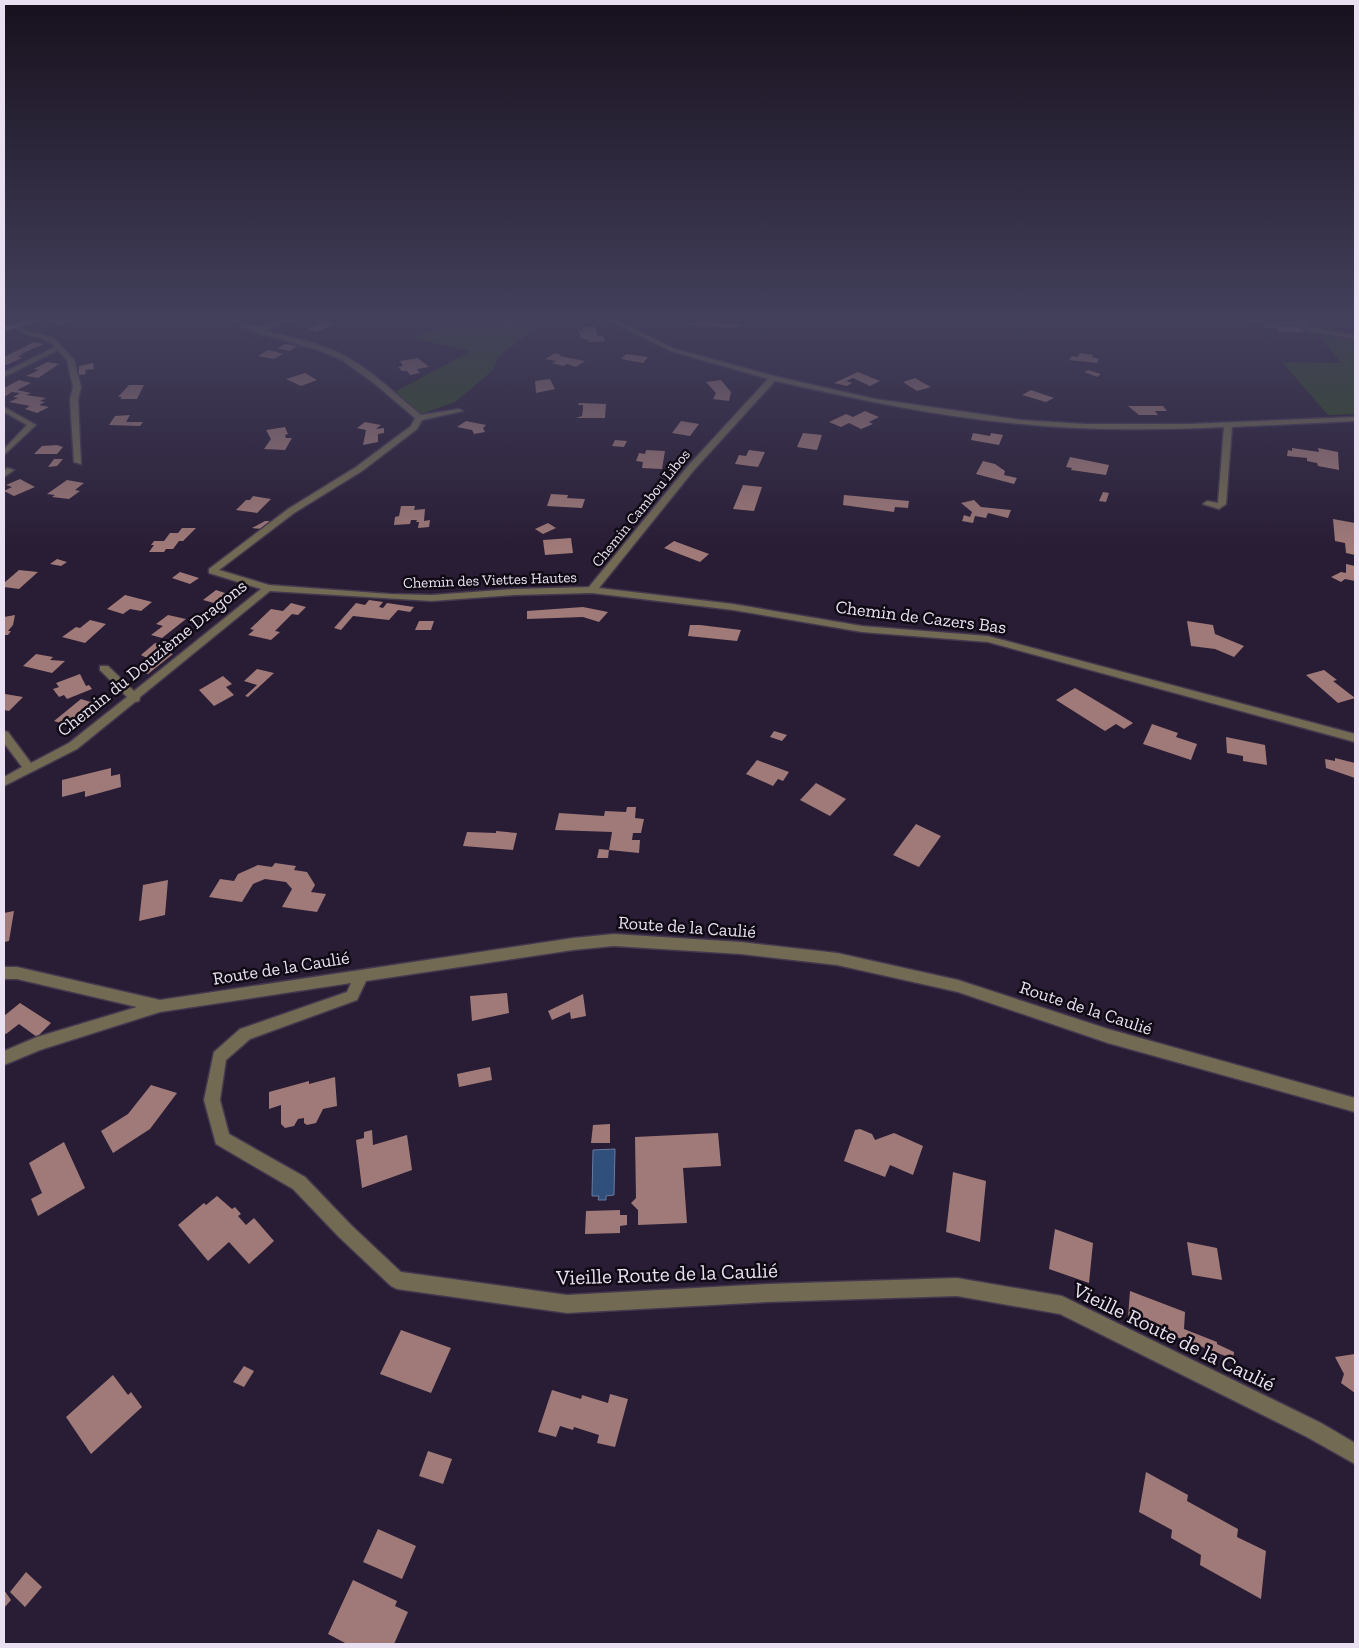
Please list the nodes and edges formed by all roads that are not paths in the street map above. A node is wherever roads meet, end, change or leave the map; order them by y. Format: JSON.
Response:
{"nodes":[{"id":1,"x":75,"y":397,"type":"edge"},
{"id":2,"x":393,"y":397,"type":"edge"},
{"id":3,"x":756,"y":397,"type":"edge"},
{"id":4,"x":857,"y":397,"type":"edge"},
{"id":5,"x":4,"y":409,"type":"edge"},
{"id":6,"x":459,"y":411,"type":"dead end"},
{"id":7,"x":419,"y":418,"type":"junction"},
{"id":8,"x":1355,"y":419,"type":"edge"},
{"id":9,"x":1228,"y":424,"type":"junction"},
{"id":10,"x":4,"y":453,"type":"edge"},
{"id":11,"x":78,"y":462,"type":"dead end"},
{"id":12,"x":1207,"y":504,"type":"dead end"},
{"id":13,"x":268,"y":588,"type":"junction"},
{"id":14,"x":592,"y":590,"type":"junction"},
{"id":15,"x":104,"y":668,"type":"dead end"},
{"id":16,"x":135,"y":698,"type":"junction"},
{"id":17,"x":4,"y":734,"type":"edge"},
{"id":18,"x":1355,"y":738,"type":"edge"},
{"id":19,"x":30,"y":769,"type":"junction"},
{"id":20,"x":4,"y":782,"type":"edge"},
{"id":21,"x":4,"y":973,"type":"edge"},
{"id":22,"x":362,"y":975,"type":"junction"},
{"id":23,"x":160,"y":1006,"type":"junction"},
{"id":24,"x":4,"y":1058,"type":"edge"},
{"id":25,"x":1355,"y":1105,"type":"edge"},
{"id":26,"x":1355,"y":1454,"type":"edge"}],
"edges":[{"from":1,"to":11,"type":"street"},
{"from":2,"to":7,"type":"street"},
{"from":3,"to":14,"type":"street","name":"Chemin Cambou Libos"},
{"from":4,"to":9,"type":"street"},
{"from":5,"to":10,"type":"street"},
{"from":6,"to":7,"type":"street"},
{"from":7,"to":13,"type":"street","name":"Chemin des Viettes Hautes"},
{"from":8,"to":9,"type":"street"},
{"from":9,"to":12,"type":"street"},
{"from":13,"to":14,"type":"street","name":"Chemin des Viettes Hautes"},
{"from":13,"to":16,"type":"street","name":"Chemin du Douzième Dragons"},
{"from":14,"to":18,"type":"street","name":"Chemin de Cazers Bas"},
{"from":15,"to":16,"type":"street"},
{"from":16,"to":19,"type":"street","name":"Chemin du Douzième Dragons"},
{"from":17,"to":19,"type":"street"},
{"from":19,"to":20,"type":"street","name":"Chemin du Douzième Dragons"},
{"from":21,"to":23,"type":"street","name":"Route de la Caulié"},
{"from":22,"to":23,"type":"street","name":"Route de la Caulié"},
{"from":22,"to":25,"type":"street","name":"Route de la Caulié"},
{"from":22,"to":26,"type":"street","name":"Vieille Route de la Caulié"},
{"from":23,"to":24,"type":"street"}]}
